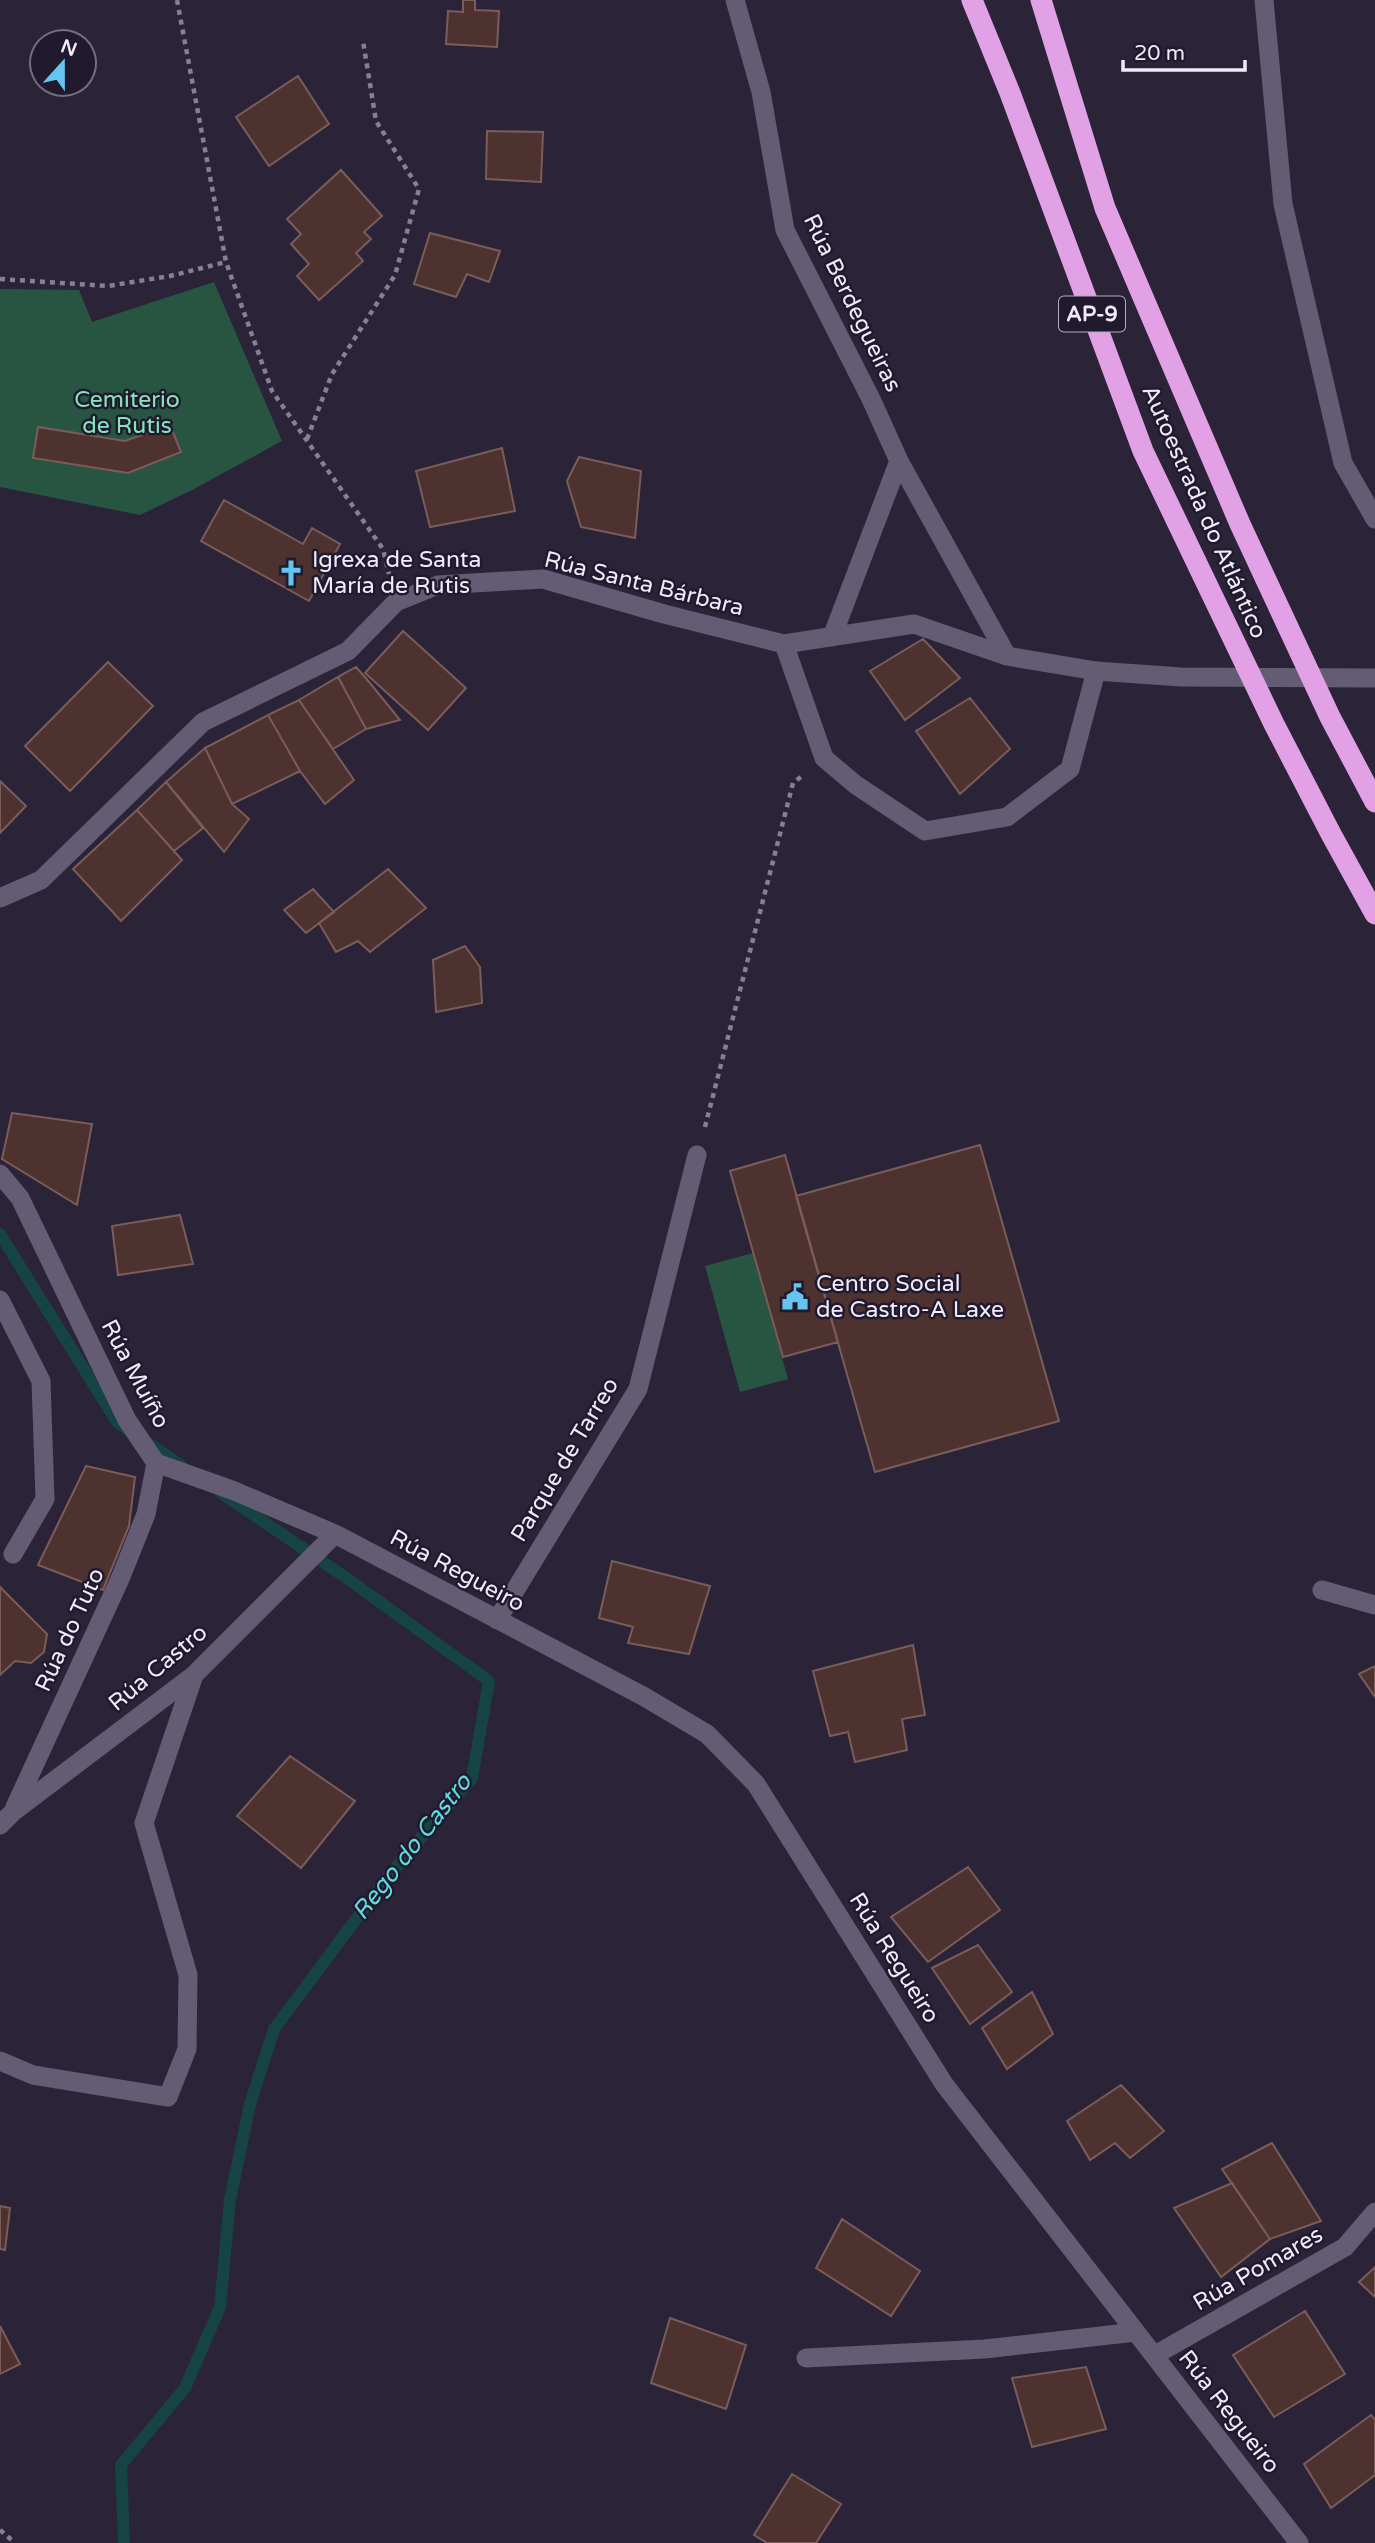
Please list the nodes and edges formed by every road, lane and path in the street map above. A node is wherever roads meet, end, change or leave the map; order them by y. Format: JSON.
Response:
{"nodes":[{"id":1,"x":177,"y":0,"type":"edge"},
{"id":2,"x":736,"y":0,"type":"edge"},
{"id":3,"x":972,"y":0,"type":"edge"},
{"id":4,"x":1041,"y":0,"type":"edge"},
{"id":5,"x":1264,"y":0,"type":"edge"},
{"id":6,"x":363,"y":41,"type":"dead end"},
{"id":7,"x":226,"y":262,"type":"junction"},
{"id":8,"x":0,"y":279,"type":"edge"},
{"id":9,"x":307,"y":439,"type":"junction"},
{"id":10,"x":899,"y":461,"type":"junction"},
{"id":11,"x":1375,"y":519,"type":"edge"},
{"id":12,"x":396,"y":601,"type":"junction"},
{"id":13,"x":832,"y":636,"type":"junction"},
{"id":14,"x":784,"y":645,"type":"junction"},
{"id":15,"x":1007,"y":656,"type":"junction"},
{"id":16,"x":1096,"y":671,"type":"junction"},
{"id":17,"x":1375,"y":678,"type":"edge"},
{"id":18,"x":824,"y":758,"type":"junction"},
{"id":19,"x":1375,"y":802,"type":"edge"},
{"id":20,"x":0,"y":898,"type":"edge"},
{"id":21,"x":1375,"y":914,"type":"edge"},
{"id":22,"x":697,"y":1154,"type":"joint"},
{"id":23,"x":0,"y":1174,"type":"edge"},
{"id":24,"x":0,"y":1300,"type":"edge"},
{"id":25,"x":156,"y":1463,"type":"junction"},
{"id":26,"x":335,"y":1534,"type":"junction"},
{"id":27,"x":13,"y":1554,"type":"dead end"},
{"id":28,"x":1322,"y":1590,"type":"dead end"},
{"id":29,"x":1375,"y":1605,"type":"edge"},
{"id":30,"x":497,"y":1620,"type":"junction"},
{"id":31,"x":194,"y":1675,"type":"junction"},
{"id":32,"x":7,"y":1818,"type":"edge"},
{"id":33,"x":0,"y":2061,"type":"edge"},
{"id":34,"x":1375,"y":2212,"type":"edge"},
{"id":35,"x":1136,"y":2332,"type":"junction"},
{"id":36,"x":1155,"y":2356,"type":"junction"},
{"id":37,"x":806,"y":2358,"type":"dead end"},
{"id":38,"x":0,"y":2530,"type":"edge"},
{"id":39,"x":15,"y":2543,"type":"edge"},
{"id":40,"x":1299,"y":2543,"type":"edge"}],
"edges":[{"from":1,"to":7,"type":"path"},
{"from":2,"to":10,"type":"street","name":"Rúa Berdegueiras"},
{"from":3,"to":21,"type":"highway","name":"Autoestrada do Atlántico","number":"AP-9"},
{"from":4,"to":19,"type":"highway","name":"Autoestrada do Atlántico","number":"AP-9"},
{"from":5,"to":11,"type":"street"},
{"from":6,"to":9,"type":"path"},
{"from":7,"to":8,"type":"path"},
{"from":7,"to":9,"type":"path"},
{"from":9,"to":12,"type":"path"},
{"from":10,"to":13,"type":"street"},
{"from":10,"to":15,"type":"street","name":"Rúa Berdegueiras"},
{"from":12,"to":14,"type":"street","name":"Rúa Santa Bárbara"},
{"from":12,"to":20,"type":"street","name":"Rúa Santa Bárbara"},
{"from":13,"to":14,"type":"street","name":"Rúa Santa Bárbara"},
{"from":13,"to":15,"type":"street","name":"Rúa Santa Bárbara"},
{"from":14,"to":18,"type":"street"},
{"from":15,"to":16,"type":"street","name":"Rúa Santa Bárbara"},
{"from":16,"to":17,"type":"street","name":"Rúa Santa Bárbara"},
{"from":16,"to":18,"type":"street"},
{"from":18,"to":22,"type":"path"},
{"from":22,"to":30,"type":"street","name":"Parque de Tarreo"},
{"from":23,"to":25,"type":"street","name":"Rúa Muíño"},
{"from":24,"to":27,"type":"street"},
{"from":25,"to":26,"type":"street","name":"Rúa Muíño"},
{"from":25,"to":32,"type":"street","name":"Rúa do Tuto"},
{"from":26,"to":30,"type":"street","name":"Rúa Regueiro"},
{"from":26,"to":31,"type":"street","name":"Rúa Castro"},
{"from":28,"to":29,"type":"street"},
{"from":30,"to":35,"type":"street","name":"Rúa Regueiro"},
{"from":31,"to":32,"type":"street","name":"Rúa Castro"},
{"from":31,"to":33,"type":"street"},
{"from":34,"to":36,"type":"street","name":"Rúa Pomares"},
{"from":35,"to":36,"type":"street","name":"Rúa Regueiro"},
{"from":35,"to":37,"type":"street"},
{"from":36,"to":40,"type":"street","name":"Rúa Regueiro"},
{"from":38,"to":39,"type":"path"}]}
